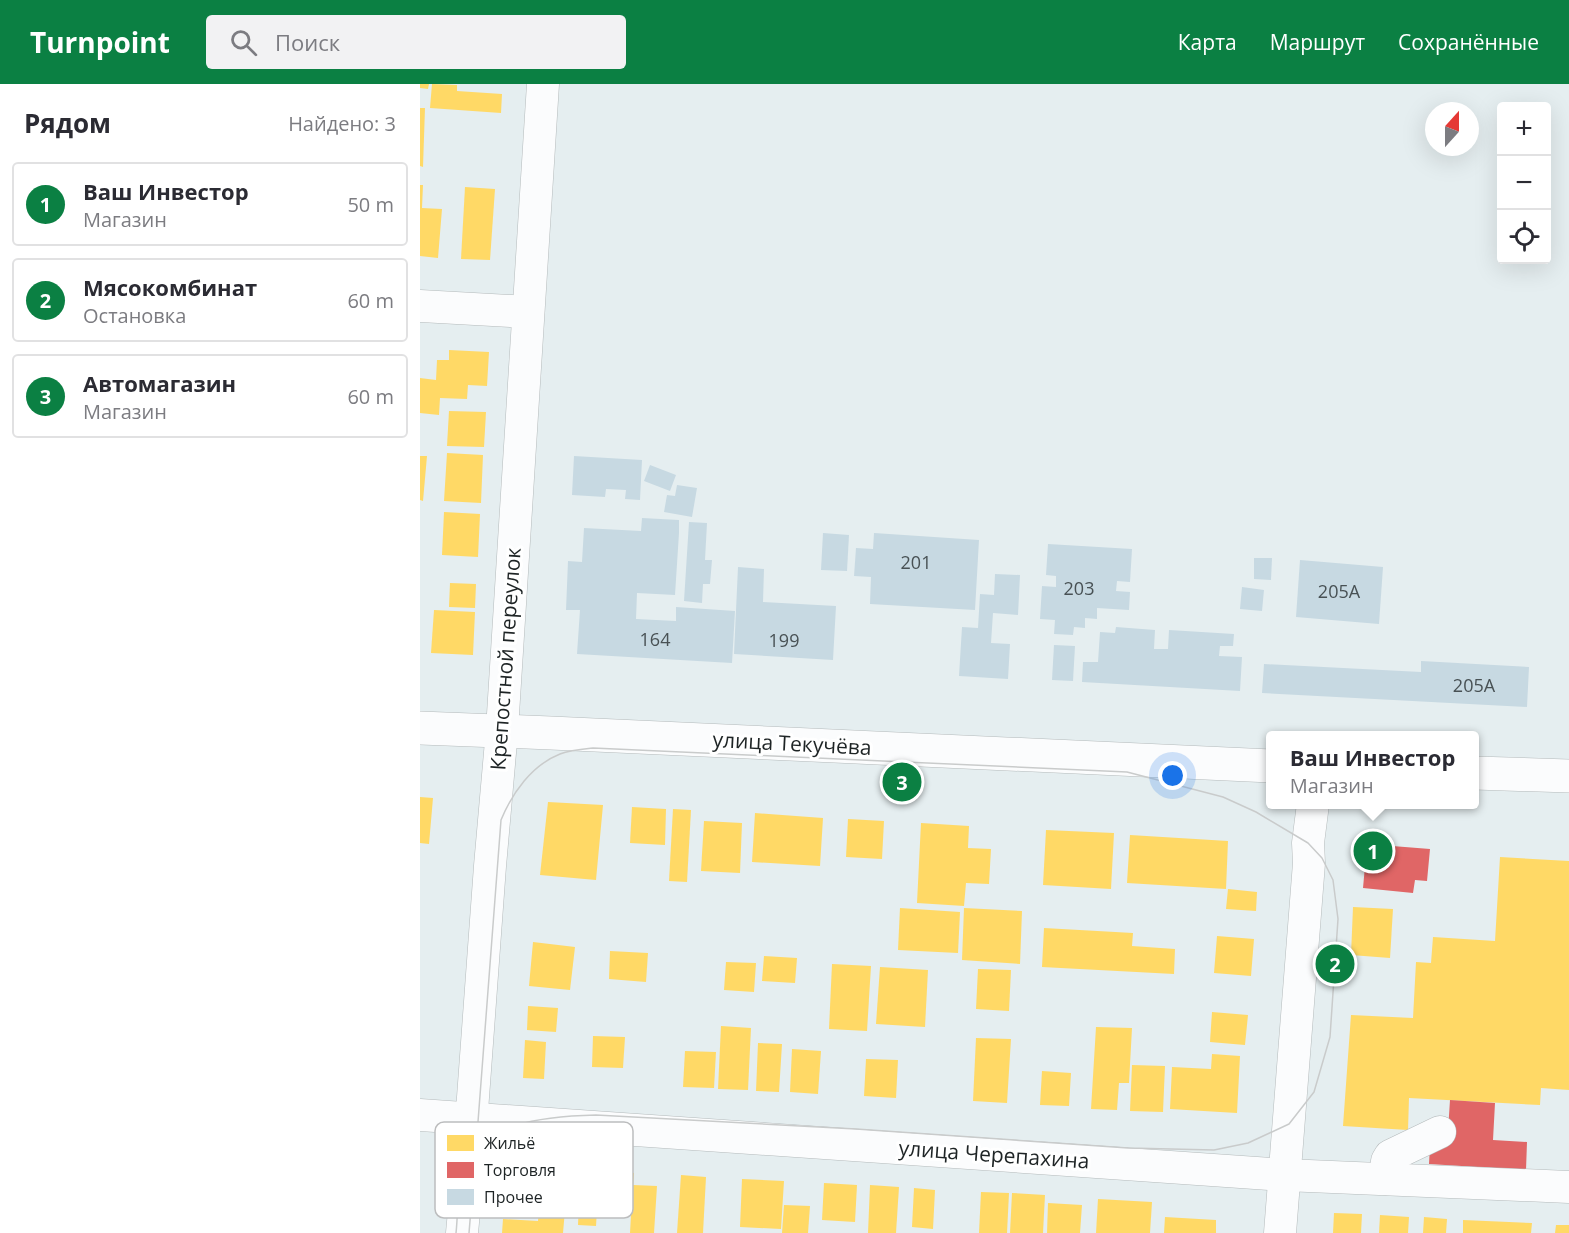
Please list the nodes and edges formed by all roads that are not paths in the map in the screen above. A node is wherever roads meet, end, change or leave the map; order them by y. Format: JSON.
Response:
{"nodes":[{"id":1,"x":543,"y":84,"type":"edge"},
{"id":2,"x":420,"y":306,"type":"edge"},
{"id":3,"x":528,"y":312,"type":"junction"},
{"id":4,"x":420,"y":728,"type":"edge"},
{"id":5,"x":502,"y":730,"type":"junction"},
{"id":6,"x":1266,"y":766,"type":"edge"},
{"id":7,"x":1479,"y":773,"type":"edge"},
{"id":8,"x":1569,"y":776,"type":"edge"},
{"id":9,"x":1311,"y":809,"type":"edge"},
{"id":10,"x":420,"y":1115,"type":"edge"},
{"id":11,"x":471,"y":1118,"type":"junction"},
{"id":12,"x":471,"y":1122,"type":"edge"},
{"id":13,"x":528,"y":1122,"type":"edge"},
{"id":14,"x":633,"y":1129,"type":"edge"},
{"id":15,"x":1440,"y":1132,"type":"dead end"},
{"id":16,"x":1285,"y":1175,"type":"junction"},
{"id":17,"x":1386,"y":1179,"type":"junction"},
{"id":18,"x":1569,"y":1187,"type":"edge"},
{"id":19,"x":463,"y":1218,"type":"edge"},
{"id":20,"x":462,"y":1233,"type":"edge"},
{"id":21,"x":1281,"y":1233,"type":"edge"}],
"edges":[{"from":1,"to":3,"type":"street","name":"Крепостной переулок"},
{"from":2,"to":3,"type":"street"},
{"from":3,"to":5,"type":"street","name":"Крепостной переулок"},
{"from":4,"to":5,"type":"main road","name":"улица Текучёва"},
{"from":5,"to":6,"type":"main road","name":"улица Текучёва"},
{"from":5,"to":11,"type":"street","name":"Крепостной переулок"},
{"from":7,"to":8,"type":"main road"},
{"from":9,"to":16,"type":"street"},
{"from":10,"to":11,"type":"street","name":"улица Черепахина"},
{"from":11,"to":12,"type":"street","name":"Крепостной переулок"},
{"from":11,"to":13,"type":"street","name":"улица Черепахина"},
{"from":14,"to":16,"type":"street","name":"улица Черепахина"},
{"from":15,"to":17,"type":"street"},
{"from":16,"to":17,"type":"street","name":"улица Черепахина"},
{"from":16,"to":21,"type":"street"},
{"from":17,"to":18,"type":"street","name":"улица Черепахина"},
{"from":19,"to":20,"type":"street","name":"Крепостной переулок"}]}
